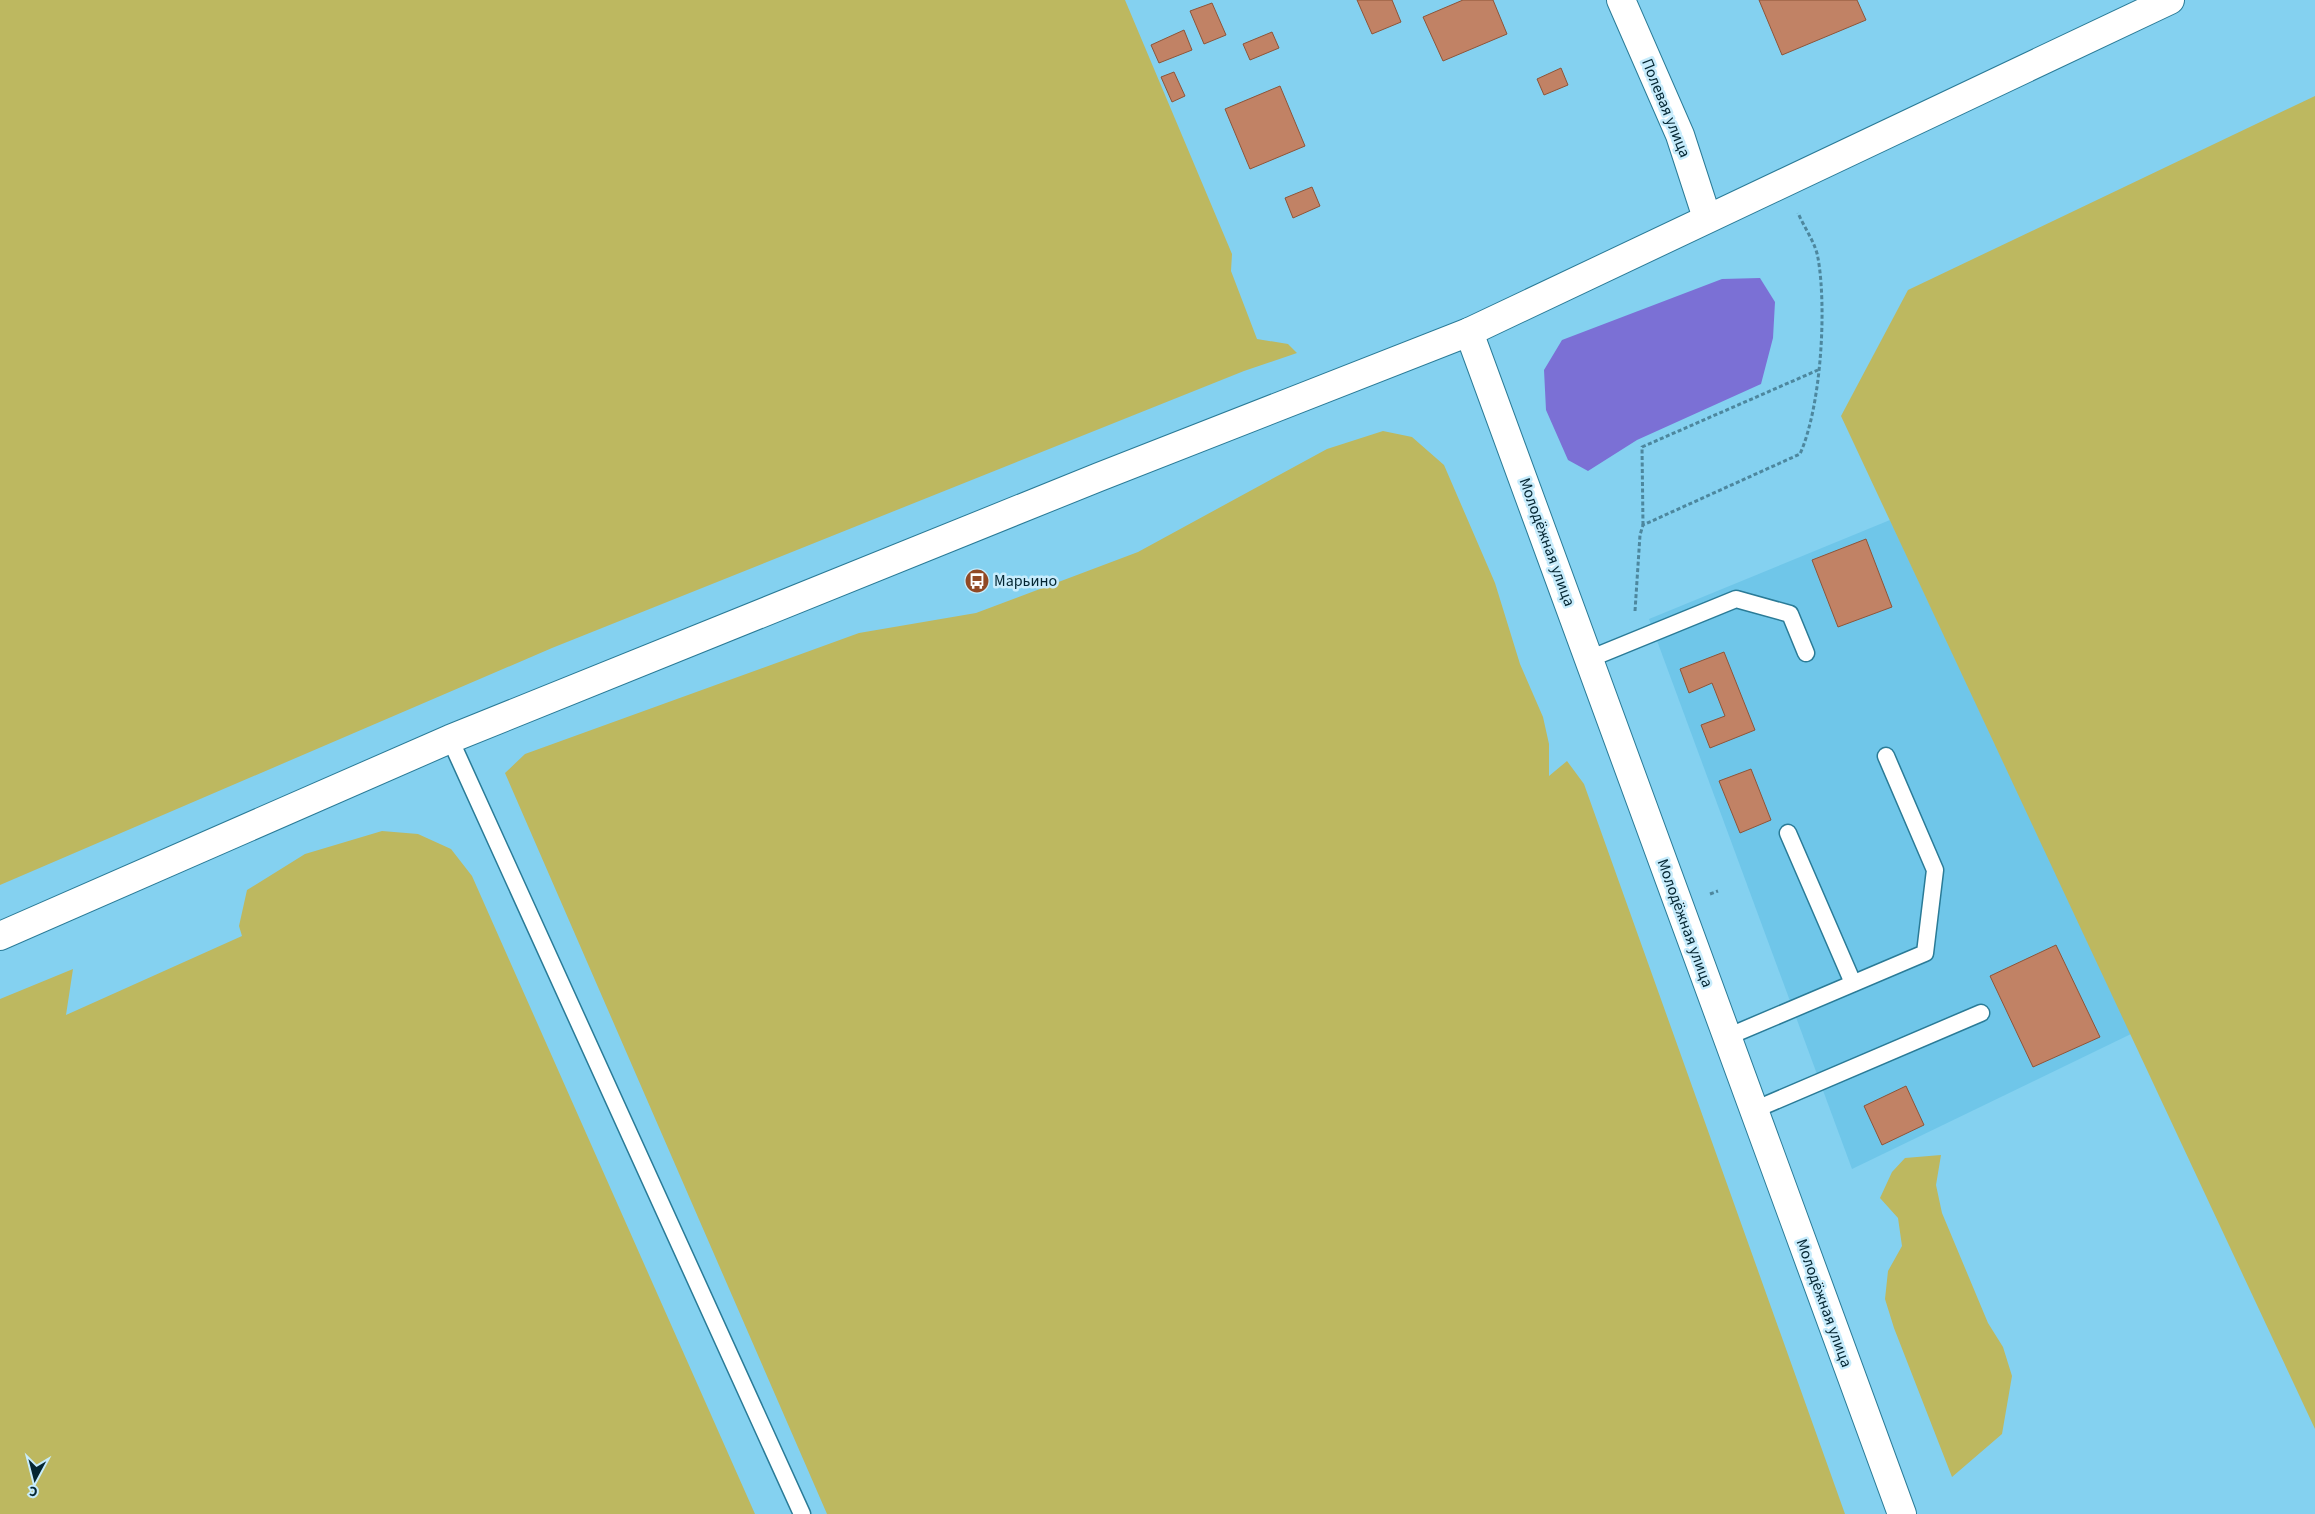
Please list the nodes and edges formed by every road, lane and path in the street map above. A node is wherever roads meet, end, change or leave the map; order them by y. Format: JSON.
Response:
{"nodes":[{"id":1,"x":1621,"y":0,"type":"edge"},
{"id":2,"x":2170,"y":0,"type":"edge"},
{"id":3,"x":1796,"y":209,"type":"dead end"},
{"id":4,"x":1707,"y":218,"type":"junction"},
{"id":5,"x":1469,"y":332,"type":"junction"},
{"id":6,"x":1818,"y":370,"type":"junction"},
{"id":7,"x":1643,"y":525,"type":"junction"},
{"id":8,"x":1633,"y":641,"type":"junction"},
{"id":9,"x":1806,"y":653,"type":"dead end"},
{"id":10,"x":1589,"y":660,"type":"junction"},
{"id":11,"x":450,"y":739,"type":"junction"},
{"id":12,"x":1886,"y":756,"type":"dead end"},
{"id":13,"x":1788,"y":833,"type":"dead end"},
{"id":14,"x":0,"y":936,"type":"edge"},
{"id":15,"x":1853,"y":983,"type":"junction"},
{"id":16,"x":1980,"y":1013,"type":"dead end"},
{"id":17,"x":1727,"y":1037,"type":"junction"},
{"id":18,"x":1754,"y":1110,"type":"junction"},
{"id":19,"x":802,"y":1514,"type":"edge"},
{"id":20,"x":1902,"y":1514,"type":"edge"}],
"edges":[{"from":1,"to":4,"type":"street","name":"Полевая улица"},
{"from":2,"to":4,"type":"street"},
{"from":3,"to":6,"type":"path"},
{"from":4,"to":5,"type":"street"},
{"from":5,"to":10,"type":"street","name":"Молодёжная улица"},
{"from":5,"to":11,"type":"street"},
{"from":6,"to":7,"type":"path"},
{"from":6,"to":7,"type":"path"},
{"from":7,"to":8,"type":"path"},
{"from":8,"to":9,"type":"lane"},
{"from":8,"to":10,"type":"lane"},
{"from":10,"to":17,"type":"street","name":"Молодёжная улица"},
{"from":11,"to":14,"type":"street"},
{"from":11,"to":19,"type":"lane"},
{"from":12,"to":15,"type":"lane"},
{"from":13,"to":15,"type":"lane"},
{"from":15,"to":17,"type":"lane"},
{"from":16,"to":18,"type":"lane"},
{"from":17,"to":18,"type":"street","name":"Молодёжная улица"},
{"from":18,"to":20,"type":"street","name":"Молодёжная улица"}]}
